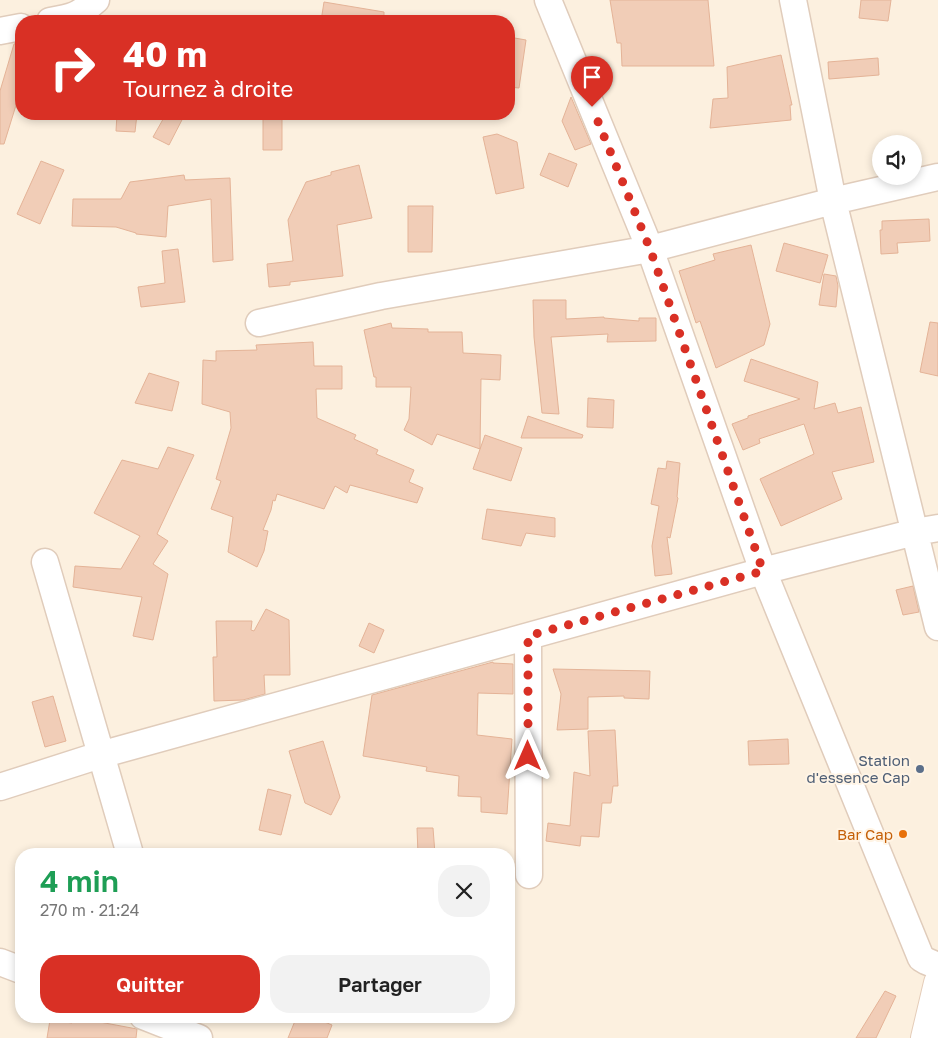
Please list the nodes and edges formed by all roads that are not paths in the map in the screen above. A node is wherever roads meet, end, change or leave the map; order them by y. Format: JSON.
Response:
{"nodes":[{"id":1,"x":96,"y":0,"type":"edge"},
{"id":2,"x":548,"y":0,"type":"edge"},
{"id":3,"x":793,"y":0,"type":"edge"},
{"id":4,"x":75,"y":15,"type":"edge"},
{"id":5,"x":15,"y":28,"type":"edge"},
{"id":6,"x":0,"y":31,"type":"edge"},
{"id":7,"x":938,"y":178,"type":"edge"},
{"id":8,"x":833,"y":201,"type":"junction"},
{"id":9,"x":650,"y":249,"type":"junction"},
{"id":10,"x":260,"y":323,"type":"dead end"},
{"id":11,"x":926,"y":530,"type":"edge"},
{"id":12,"x":45,"y":562,"type":"dead end"},
{"id":13,"x":763,"y":571,"type":"junction"},
{"id":14,"x":938,"y":627,"type":"edge"},
{"id":15,"x":528,"y":636,"type":"junction"},
{"id":16,"x":100,"y":755,"type":"junction"},
{"id":17,"x":0,"y":787,"type":"edge"},
{"id":18,"x":128,"y":848,"type":"edge"},
{"id":19,"x":529,"y":875,"type":"dead end"},
{"id":20,"x":0,"y":962,"type":"edge"},
{"id":21,"x":938,"y":966,"type":"edge"},
{"id":22,"x":15,"y":968,"type":"edge"},
{"id":23,"x":938,"y":983,"type":"edge"},
{"id":24,"x":163,"y":1023,"type":"edge"},
{"id":25,"x":186,"y":1031,"type":"edge"},
{"id":26,"x":925,"y":1038,"type":"edge"}],
"edges":[{"from":1,"to":4,"type":"street"},
{"from":2,"to":9,"type":"street"},
{"from":3,"to":8,"type":"street"},
{"from":5,"to":6,"type":"street"},
{"from":7,"to":8,"type":"street"},
{"from":8,"to":9,"type":"street"},
{"from":8,"to":11,"type":"street"},
{"from":9,"to":10,"type":"street"},
{"from":9,"to":13,"type":"street"},
{"from":11,"to":13,"type":"street"},
{"from":11,"to":14,"type":"street"},
{"from":12,"to":16,"type":"street"},
{"from":13,"to":15,"type":"street"},
{"from":13,"to":21,"type":"street"},
{"from":15,"to":16,"type":"street"},
{"from":15,"to":19,"type":"street"},
{"from":16,"to":17,"type":"street"},
{"from":16,"to":18,"type":"street"},
{"from":20,"to":22,"type":"street"},
{"from":23,"to":26,"type":"main road"},
{"from":24,"to":25,"type":"street"}]}
